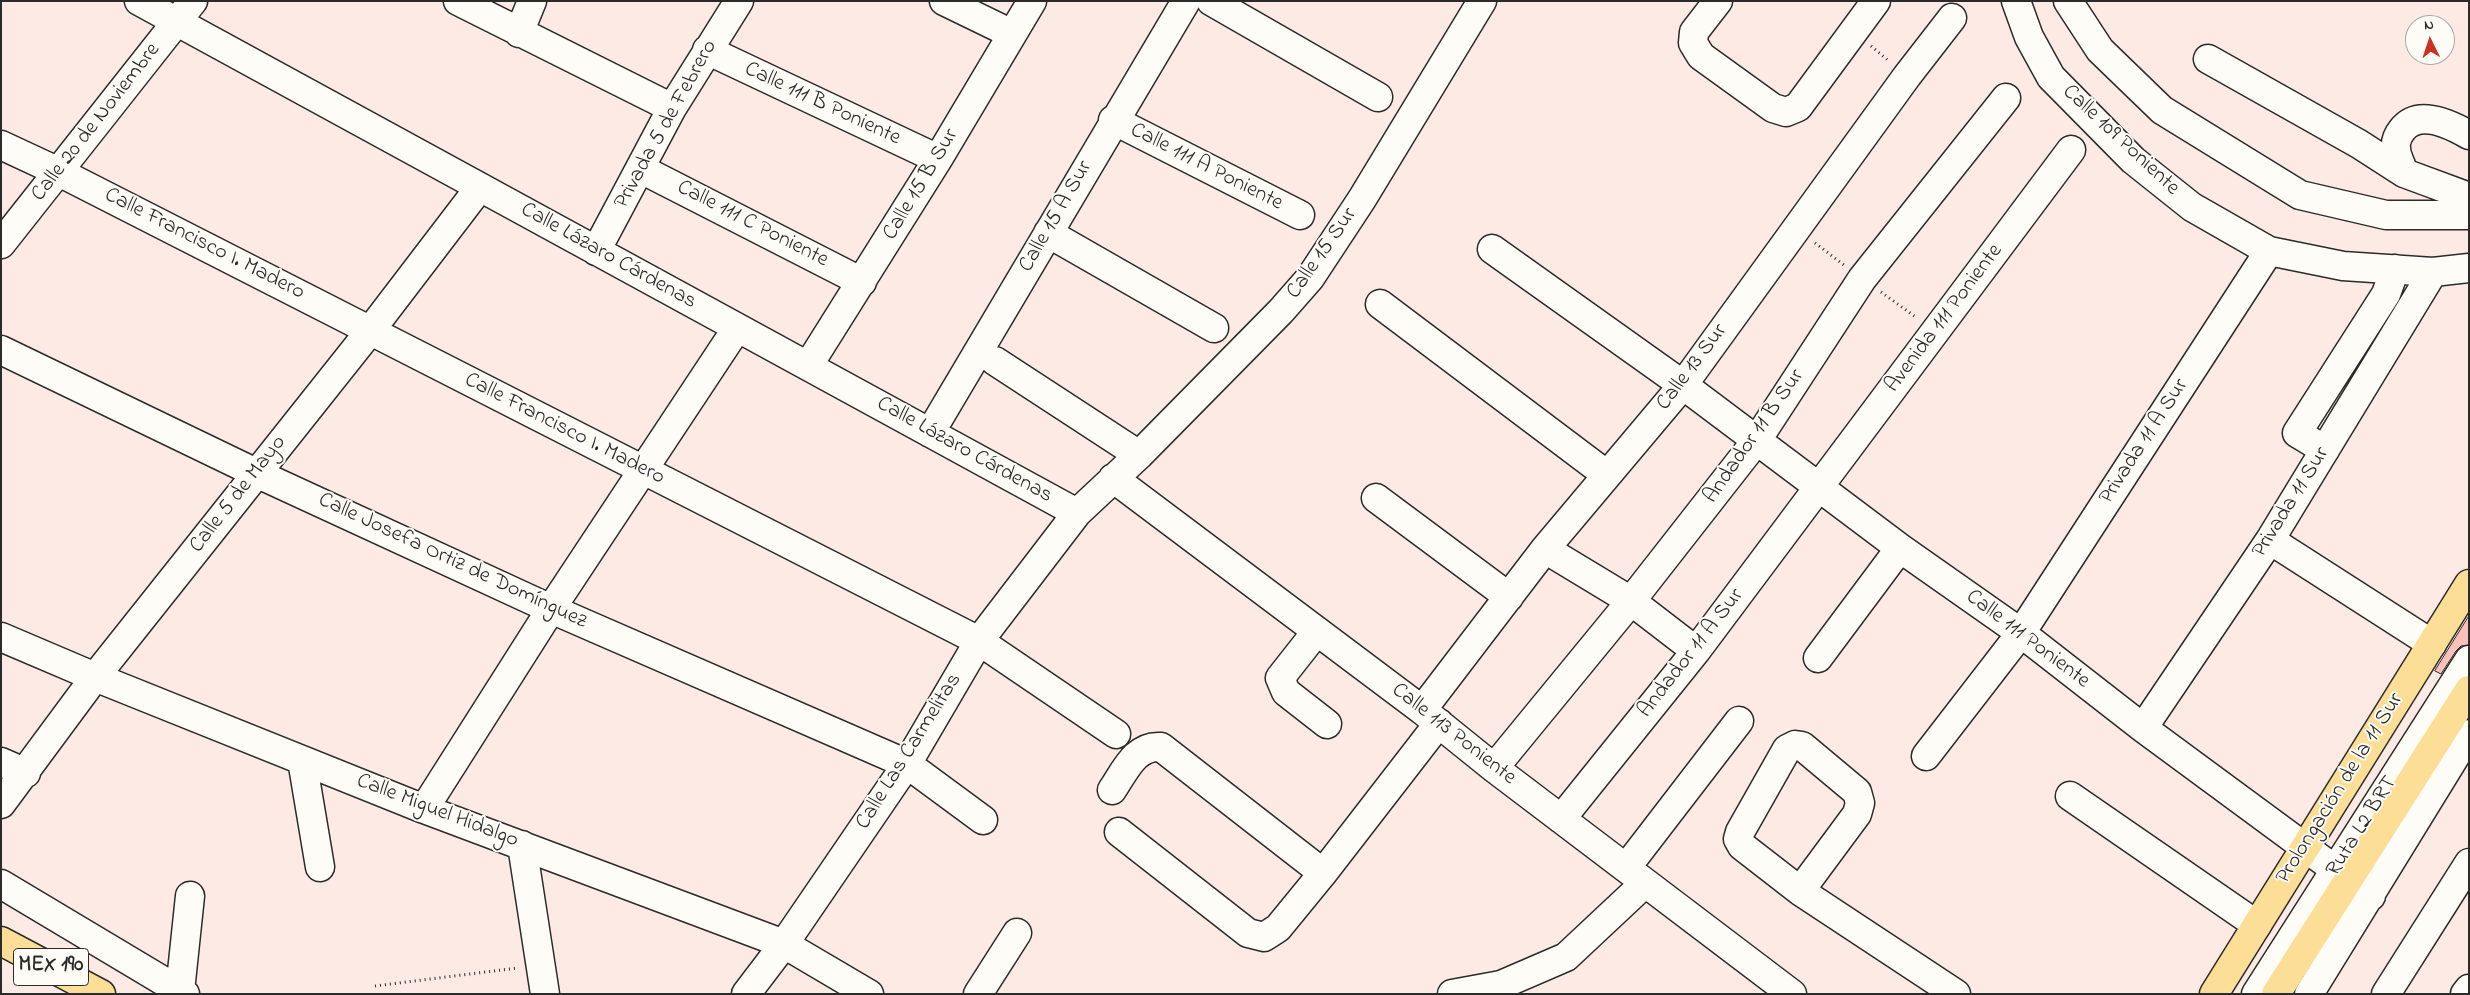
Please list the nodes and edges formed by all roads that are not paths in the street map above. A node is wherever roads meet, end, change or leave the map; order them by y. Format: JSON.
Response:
{"nodes":[{"id":1,"x":139,"y":1,"type":"edge"},
{"id":2,"x":458,"y":1,"type":"edge"},
{"id":3,"x":532,"y":1,"type":"edge"},
{"id":4,"x":740,"y":1,"type":"edge"},
{"id":5,"x":944,"y":1,"type":"edge"},
{"id":6,"x":1032,"y":1,"type":"edge"},
{"id":7,"x":1186,"y":1,"type":"edge"},
{"id":8,"x":1211,"y":1,"type":"edge"},
{"id":9,"x":1482,"y":1,"type":"edge"},
{"id":10,"x":1718,"y":1,"type":"edge"},
{"id":11,"x":1876,"y":1,"type":"edge"},
{"id":12,"x":2016,"y":1,"type":"edge"},
{"id":13,"x":2068,"y":1,"type":"edge"},
{"id":14,"x":185,"y":12,"type":"edge"},
{"id":15,"x":1952,"y":18,"type":"dead end"},
{"id":16,"x":519,"y":33,"type":"junction"},
{"id":17,"x":1012,"y":34,"type":"junction"},
{"id":18,"x":707,"y":50,"type":"junction"},
{"id":19,"x":2208,"y":59,"type":"dead end"},
{"id":20,"x":1378,"y":96,"type":"dead end"},
{"id":21,"x":2006,"y":98,"type":"dead end"},
{"id":22,"x":672,"y":108,"type":"junction"},
{"id":23,"x":1113,"y":120,"type":"junction"},
{"id":24,"x":2469,"y":135,"type":"edge"},
{"id":25,"x":1,"y":145,"type":"edge"},
{"id":26,"x":2071,"y":150,"type":"dead end"},
{"id":27,"x":938,"y":159,"type":"junction"},
{"id":28,"x":642,"y":170,"type":"junction"},
{"id":29,"x":59,"y":172,"type":"junction"},
{"id":30,"x":2404,"y":173,"type":"junction"},
{"id":31,"x":480,"y":187,"type":"junction"},
{"id":32,"x":2469,"y":197,"type":"edge"},
{"id":33,"x":1300,"y":215,"type":"dead end"},
{"id":34,"x":2469,"y":215,"type":"edge"},
{"id":35,"x":1048,"y":234,"type":"junction"},
{"id":36,"x":1,"y":244,"type":"edge"},
{"id":37,"x":1492,"y":249,"type":"dead end"},
{"id":38,"x":596,"y":251,"type":"junction"},
{"id":39,"x":2269,"y":251,"type":"junction"},
{"id":40,"x":2469,"y":268,"type":"edge"},
{"id":41,"x":2395,"y":269,"type":"junction"},
{"id":42,"x":2433,"y":272,"type":"junction"},
{"id":43,"x":862,"y":282,"type":"junction"},
{"id":44,"x":1380,"y":304,"type":"dead end"},
{"id":45,"x":737,"y":328,"type":"junction"},
{"id":46,"x":1214,"y":328,"type":"dead end"},
{"id":47,"x":370,"y":331,"type":"junction"},
{"id":48,"x":1,"y":350,"type":"edge"},
{"id":49,"x":995,"y":361,"type":"dead end"},
{"id":50,"x":808,"y":366,"type":"junction"},
{"id":51,"x":1683,"y":385,"type":"junction"},
{"id":52,"x":930,"y":433,"type":"junction"},
{"id":53,"x":1758,"y":440,"type":"junction"},
{"id":54,"x":2324,"y":450,"type":"junction"},
{"id":55,"x":1139,"y":455,"type":"junction"},
{"id":56,"x":642,"y":470,"type":"junction"},
{"id":57,"x":256,"y":473,"type":"junction"},
{"id":58,"x":1607,"y":475,"type":"junction"},
{"id":59,"x":1113,"y":478,"type":"junction"},
{"id":60,"x":1819,"y":487,"type":"junction"},
{"id":61,"x":1376,"y":498,"type":"dead end"},
{"id":62,"x":1077,"y":513,"type":"junction"},
{"id":63,"x":2270,"y":540,"type":"junction"},
{"id":64,"x":1900,"y":548,"type":"junction"},
{"id":65,"x":1545,"y":549,"type":"junction"},
{"id":66,"x":2469,"y":584,"type":"edge"},
{"id":67,"x":1509,"y":597,"type":"junction"},
{"id":68,"x":1631,"y":601,"type":"junction"},
{"id":69,"x":2469,"y":604,"type":"edge"},
{"id":70,"x":551,"y":608,"type":"junction"},
{"id":71,"x":1317,"y":631,"type":"junction"},
{"id":72,"x":2021,"y":633,"type":"junction"},
{"id":73,"x":1,"y":636,"type":"edge"},
{"id":74,"x":979,"y":641,"type":"junction"},
{"id":75,"x":2432,"y":644,"type":"junction"},
{"id":76,"x":1696,"y":651,"type":"junction"},
{"id":77,"x":1818,"y":658,"type":"dead end"},
{"id":78,"x":2469,"y":660,"type":"edge"},
{"id":79,"x":95,"y":677,"type":"junction"},
{"id":80,"x":2469,"y":690,"type":"edge"},
{"id":81,"x":1430,"y":716,"type":"junction"},
{"id":82,"x":1739,"y":721,"type":"dead end"},
{"id":83,"x":1327,"y":724,"type":"dead end"},
{"id":84,"x":2143,"y":728,"type":"junction"},
{"id":85,"x":1116,"y":734,"type":"dead end"},
{"id":86,"x":2469,"y":734,"type":"edge"},
{"id":87,"x":1926,"y":756,"type":"dead end"},
{"id":88,"x":302,"y":760,"type":"junction"},
{"id":89,"x":1,"y":762,"type":"edge"},
{"id":90,"x":907,"y":764,"type":"junction"},
{"id":91,"x":1494,"y":768,"type":"junction"},
{"id":92,"x":26,"y":773,"type":"junction"},
{"id":93,"x":1112,"y":790,"type":"dead end"},
{"id":94,"x":2070,"y":796,"type":"dead end"},
{"id":95,"x":1,"y":804,"type":"edge"},
{"id":96,"x":424,"y":809,"type":"junction"},
{"id":97,"x":1561,"y":819,"type":"junction"},
{"id":98,"x":983,"y":820,"type":"dead end"},
{"id":99,"x":1119,"y":832,"type":"dead end"},
{"id":100,"x":522,"y":845,"type":"junction"},
{"id":101,"x":2326,"y":863,"type":"junction"},
{"id":102,"x":2469,"y":863,"type":"edge"},
{"id":103,"x":320,"y":867,"type":"dead end"},
{"id":104,"x":1323,"y":873,"type":"junction"},
{"id":105,"x":1636,"y":875,"type":"junction"},
{"id":106,"x":1,"y":884,"type":"edge"},
{"id":107,"x":1800,"y":891,"type":"junction"},
{"id":108,"x":190,"y":896,"type":"dead end"},
{"id":109,"x":2371,"y":896,"type":"junction"},
{"id":110,"x":2257,"y":925,"type":"junction"},
{"id":111,"x":1017,"y":933,"type":"dead end"},
{"id":112,"x":1,"y":941,"type":"edge"},
{"id":113,"x":784,"y":944,"type":"junction"},
{"id":114,"x":2469,"y":988,"type":"edge"},
{"id":115,"x":182,"y":993,"type":"edge"},
{"id":116,"x":101,"y":994,"type":"edge"},
{"id":117,"x":544,"y":994,"type":"edge"},
{"id":118,"x":746,"y":994,"type":"edge"},
{"id":119,"x":869,"y":994,"type":"edge"},
{"id":120,"x":978,"y":994,"type":"edge"},
{"id":121,"x":1452,"y":994,"type":"edge"},
{"id":122,"x":1792,"y":994,"type":"edge"},
{"id":123,"x":1956,"y":994,"type":"edge"},
{"id":124,"x":2214,"y":994,"type":"edge"},
{"id":125,"x":2230,"y":994,"type":"edge"},
{"id":126,"x":2256,"y":994,"type":"edge"},
{"id":127,"x":2276,"y":994,"type":"edge"},
{"id":128,"x":2309,"y":994,"type":"edge"},
{"id":129,"x":2386,"y":994,"type":"edge"},
{"id":130,"x":2465,"y":994,"type":"edge"}],
"edges":[{"from":1,"to":14,"type":"street","name":"Calle Lázaro Cárdenas"},
{"from":2,"to":16,"type":"street"},
{"from":3,"to":16,"type":"street"},
{"from":4,"to":18,"type":"street","name":"Privada 5 de Febrero"},
{"from":5,"to":17,"type":"street"},
{"from":6,"to":17,"type":"street","name":"Calle 15 B Sur"},
{"from":7,"to":23,"type":"street","name":"Calle 15 A Sur"},
{"from":8,"to":20,"type":"street"},
{"from":9,"to":55,"type":"street","name":"Calle 15 Sur"},
{"from":10,"to":11,"type":"street"},
{"from":12,"to":39,"type":"street","name":"Calle 109 Poniente"},
{"from":13,"to":34,"type":"street"},
{"from":14,"to":29,"type":"street","name":"Calle 20 de Noviembre"},
{"from":14,"to":31,"type":"street","name":"Calle Lázaro Cárdenas"},
{"from":15,"to":51,"type":"street","name":"Calle 13 Sur"},
{"from":16,"to":22,"type":"street"},
{"from":17,"to":27,"type":"street","name":"Calle 15 B Sur"},
{"from":18,"to":22,"type":"street","name":"Privada 5 de Febrero"},
{"from":18,"to":27,"type":"street","name":"Calle 111 B Poniente"},
{"from":19,"to":30,"type":"street"},
{"from":21,"to":53,"type":"street","name":"Andador 11 B Sur"},
{"from":22,"to":28,"type":"street","name":"Privada 5 de Febrero"},
{"from":23,"to":33,"type":"street","name":"Calle 111 A Poniente"},
{"from":23,"to":35,"type":"street","name":"Calle 15 A Sur"},
{"from":24,"to":30,"type":"street"},
{"from":25,"to":29,"type":"street","name":"Calle Francisco I. Madero"},
{"from":26,"to":60,"type":"street","name":"Avenida 111 Poniente"},
{"from":27,"to":43,"type":"street","name":"Calle 15 B Sur"},
{"from":28,"to":38,"type":"street","name":"Privada 5 de Febrero"},
{"from":28,"to":43,"type":"street","name":"Calle 111 C Poniente"},
{"from":29,"to":36,"type":"street","name":"Calle 20 de Noviembre"},
{"from":29,"to":47,"type":"street","name":"Calle Francisco I. Madero"},
{"from":30,"to":32,"type":"street"},
{"from":31,"to":38,"type":"street","name":"Calle Lázaro Cárdenas"},
{"from":31,"to":47,"type":"street","name":"Calle 5 de Mayo"},
{"from":35,"to":46,"type":"street"},
{"from":35,"to":52,"type":"street","name":"Calle 15 A Sur"},
{"from":37,"to":51,"type":"street","name":"Calle 111 Poniente"},
{"from":38,"to":45,"type":"street","name":"Calle Lázaro Cárdenas"},
{"from":39,"to":41,"type":"street","name":"Calle 109 Poniente"},
{"from":39,"to":72,"type":"street","name":"Privada 11 A Sur"},
{"from":40,"to":42,"type":"street","name":"Calle 109 Poniente"},
{"from":41,"to":42,"type":"street","name":"Calle 109 Poniente"},
{"from":41,"to":54,"type":"street"},
{"from":42,"to":54,"type":"street","name":"Privada 11 Sur"},
{"from":43,"to":50,"type":"street","name":"Calle 15 B Sur"},
{"from":44,"to":58,"type":"street"},
{"from":45,"to":50,"type":"street","name":"Calle Lázaro Cárdenas"},
{"from":45,"to":56,"type":"street"},
{"from":47,"to":56,"type":"street","name":"Calle Francisco I. Madero"},
{"from":47,"to":57,"type":"street","name":"Calle 5 de Mayo"},
{"from":48,"to":57,"type":"street","name":"Calle Josefa Ortiz de Domínguez"},
{"from":49,"to":55,"type":"street"},
{"from":50,"to":52,"type":"street","name":"Calle Lázaro Cárdenas"},
{"from":51,"to":53,"type":"street","name":"Calle 111 Poniente"},
{"from":51,"to":58,"type":"street","name":"Calle 13 Sur"},
{"from":52,"to":62,"type":"street","name":"Calle Lázaro Cárdenas"},
{"from":53,"to":60,"type":"street","name":"Calle 111 Poniente"},
{"from":53,"to":68,"type":"street","name":"Andador 11 B Sur"},
{"from":54,"to":63,"type":"street","name":"Privada 11 Sur"},
{"from":55,"to":59,"type":"street","name":"Calle 15 Sur"},
{"from":56,"to":70,"type":"street"},
{"from":56,"to":74,"type":"street","name":"Calle Francisco I. Madero"},
{"from":57,"to":70,"type":"street","name":"Calle Josefa Ortiz de Domínguez"},
{"from":57,"to":79,"type":"street","name":"Calle 5 de Mayo"},
{"from":58,"to":65,"type":"street","name":"Calle 13 Sur"},
{"from":59,"to":62,"type":"street","name":"Calle 15 Sur"},
{"from":59,"to":71,"type":"street","name":"Calle 113 Poniente"},
{"from":60,"to":64,"type":"street","name":"Calle 111 Poniente"},
{"from":60,"to":76,"type":"street","name":"Andador 11 A Sur"},
{"from":61,"to":67,"type":"street"},
{"from":62,"to":74,"type":"street","name":"Calle Las Carmelitas"},
{"from":63,"to":75,"type":"street"},
{"from":63,"to":84,"type":"street","name":"Privada 11 Sur"},
{"from":64,"to":72,"type":"street","name":"Calle 111 Poniente"},
{"from":64,"to":77,"type":"street"},
{"from":65,"to":67,"type":"street","name":"Calle 13 Sur"},
{"from":65,"to":68,"type":"street"},
{"from":66,"to":75,"type":"main road","name":"Prolongación de la 11 Sur"},
{"from":67,"to":81,"type":"street","name":"Calle 13 Sur"},
{"from":68,"to":76,"type":"street"},
{"from":68,"to":91,"type":"street","name":"Andador 11 B Sur"},
{"from":69,"to":101,"type":"street","name":"Ruta L2 BRT"},
{"from":70,"to":90,"type":"street","name":"Calle Josefa Ortiz de Domínguez"},
{"from":70,"to":96,"type":"street"},
{"from":71,"to":81,"type":"street","name":"Calle 113 Poniente"},
{"from":71,"to":83,"type":"street"},
{"from":72,"to":84,"type":"street","name":"Calle 111 Poniente"},
{"from":72,"to":87,"type":"street","name":"Privada 11 A Sur"},
{"from":73,"to":79,"type":"street","name":"Calle Miguel Hidalgo"},
{"from":74,"to":85,"type":"street","name":"Calle Francisco I. Madero"},
{"from":74,"to":90,"type":"street","name":"Calle Las Carmelitas"},
{"from":75,"to":101,"type":"main road","name":"Prolongación de la 11 Sur"},
{"from":76,"to":97,"type":"street","name":"Andador 11 A Sur"},
{"from":78,"to":101,"type":"street","name":"Ruta L2 BRT"},
{"from":79,"to":88,"type":"street","name":"Calle Miguel Hidalgo"},
{"from":79,"to":92,"type":"street","name":"Calle 5 de Mayo"},
{"from":80,"to":101,"type":"main road","name":"Prolongación de la 11 Sur"},
{"from":81,"to":91,"type":"street","name":"Calle 113 Poniente"},
{"from":81,"to":104,"type":"street","name":"Calle 13 Sur"},
{"from":82,"to":105,"type":"street"},
{"from":84,"to":101,"type":"street","name":"Calle 111 Poniente"},
{"from":86,"to":109,"type":"street"},
{"from":88,"to":96,"type":"street","name":"Calle Miguel Hidalgo"},
{"from":88,"to":103,"type":"street"},
{"from":89,"to":92,"type":"street"},
{"from":90,"to":98,"type":"street","name":"Calle Josefa Ortiz de Domínguez"},
{"from":90,"to":113,"type":"street","name":"Calle Las Carmelitas"},
{"from":91,"to":97,"type":"street","name":"Calle 113 Poniente"},
{"from":92,"to":95,"type":"street","name":"Calle 5 de Mayo"},
{"from":93,"to":104,"type":"street"},
{"from":94,"to":110,"type":"street"},
{"from":96,"to":100,"type":"street","name":"Calle Miguel Hidalgo"},
{"from":97,"to":105,"type":"street","name":"Calle 113 Poniente"},
{"from":99,"to":104,"type":"street","name":"Calle 13 Sur"},
{"from":100,"to":113,"type":"street","name":"Calle Miguel Hidalgo"},
{"from":100,"to":117,"type":"street"},
{"from":101,"to":109,"type":"street","name":"Calle 111 Poniente"},
{"from":101,"to":110,"type":"main road","name":"Prolongación de la 11 Sur"},
{"from":101,"to":125,"type":"street","name":"Ruta L2 BRT"},
{"from":101,"to":126,"type":"street","name":"Ruta L2 BRT"},
{"from":101,"to":127,"type":"main road","name":"Prolongación de la 11 Sur"},
{"from":102,"to":129,"type":"street"},
{"from":105,"to":121,"type":"street"},
{"from":105,"to":122,"type":"street","name":"Calle 113 Poniente"},
{"from":106,"to":115,"type":"street"},
{"from":107,"to":107,"type":"street"},
{"from":107,"to":123,"type":"street"},
{"from":108,"to":115,"type":"street"},
{"from":109,"to":128,"type":"street"},
{"from":110,"to":124,"type":"main road","name":"Prolongación de la 11 Sur"},
{"from":111,"to":120,"type":"street"},
{"from":112,"to":116,"type":"main road","number":"MEX 190"},
{"from":113,"to":118,"type":"street","name":"Calle Las Carmelitas"},
{"from":113,"to":119,"type":"street","name":"Calle Miguel Hidalgo"},
{"from":114,"to":130,"type":"street"}]}
